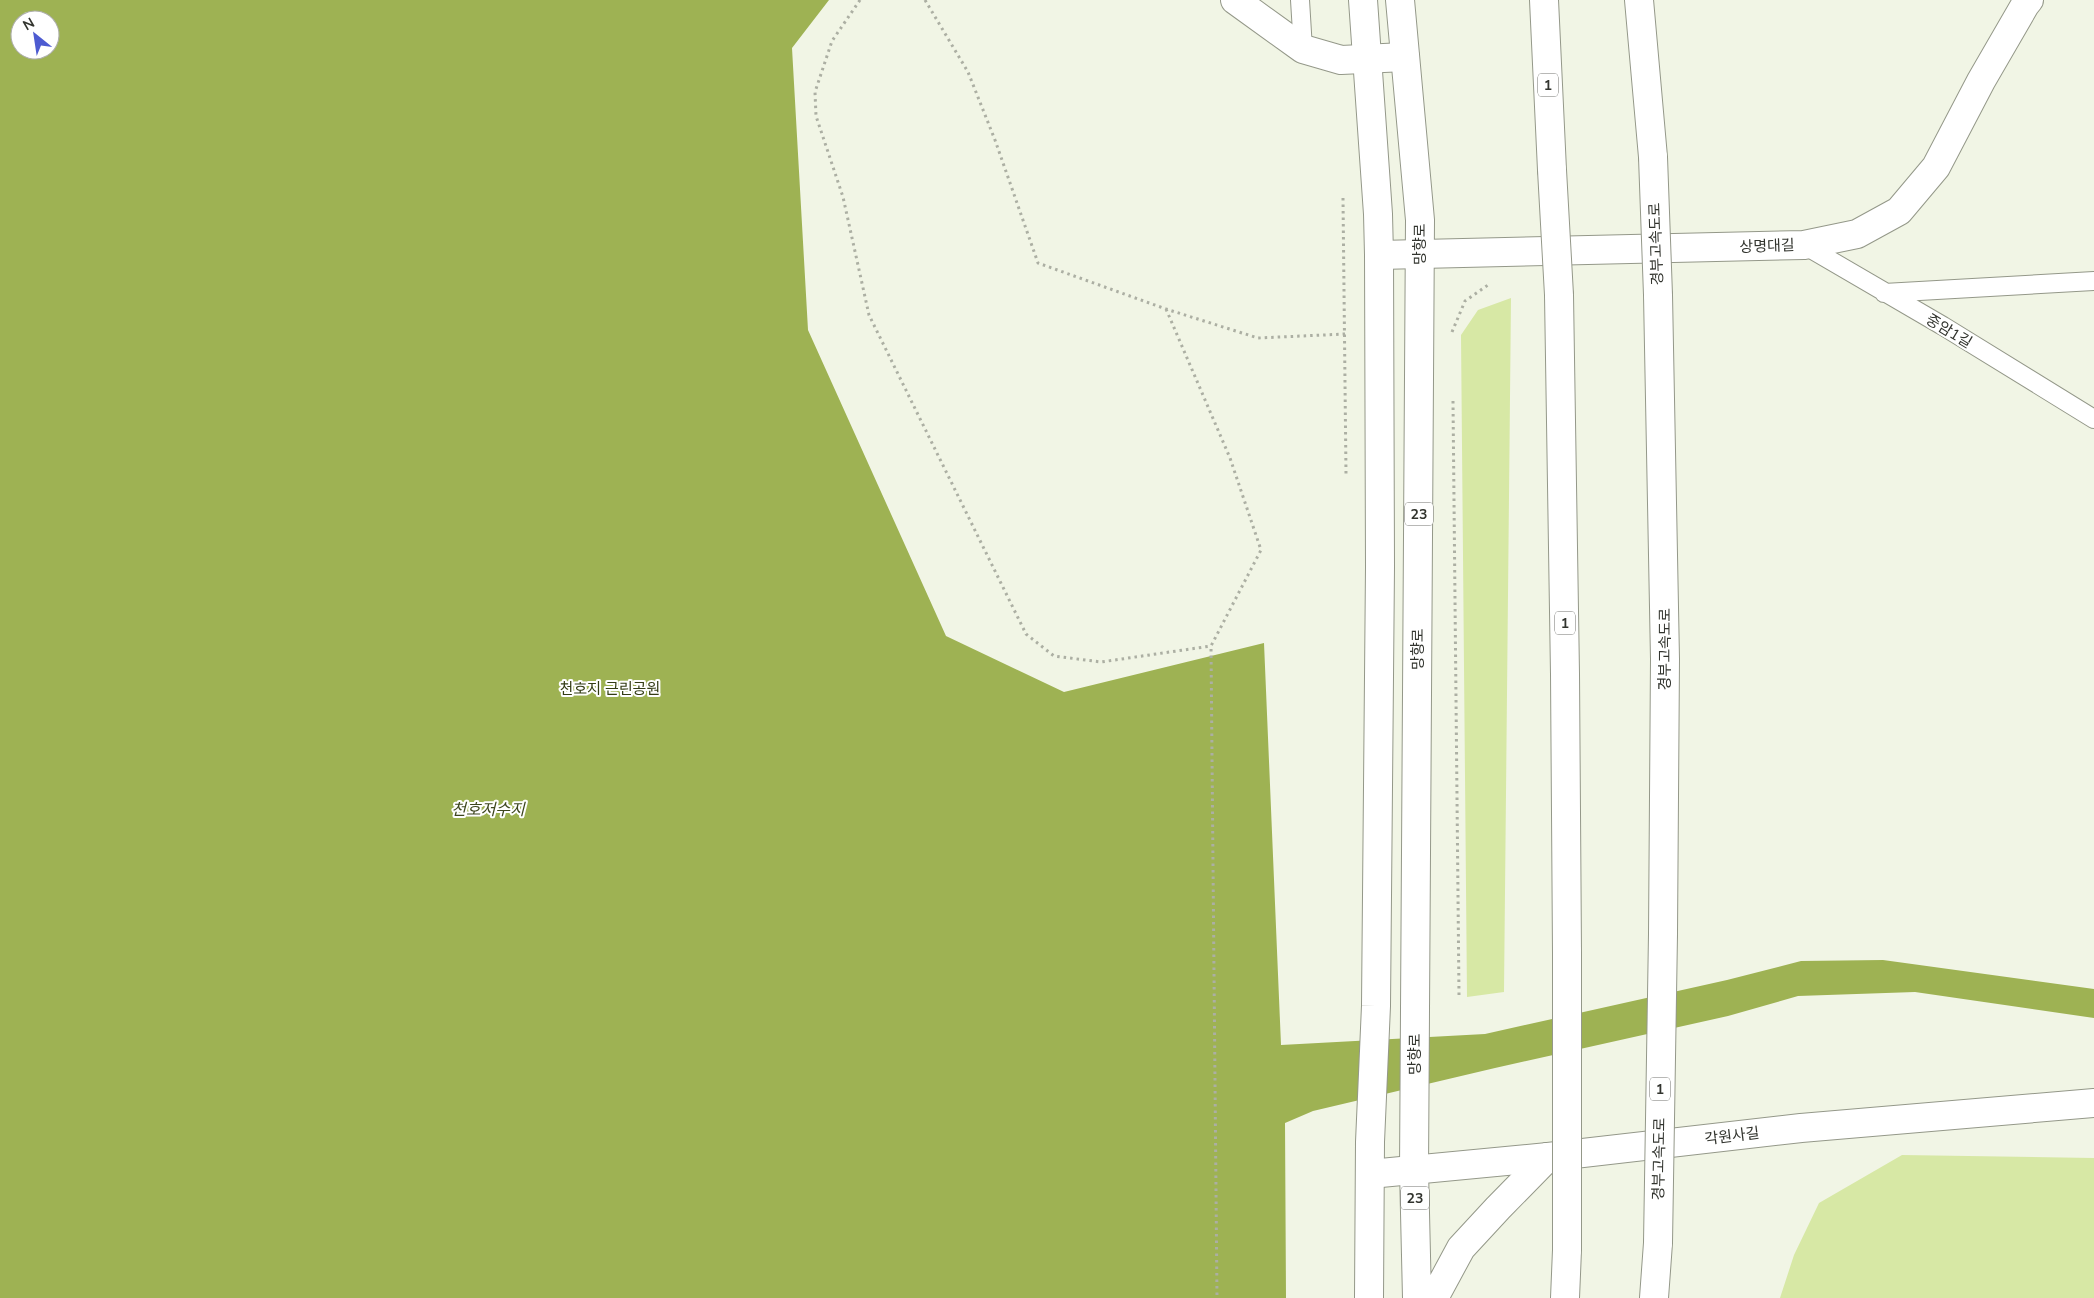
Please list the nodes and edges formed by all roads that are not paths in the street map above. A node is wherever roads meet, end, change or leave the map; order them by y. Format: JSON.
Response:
{"nodes":[{"id":1,"x":1235,"y":0,"type":"edge"},
{"id":2,"x":1300,"y":0,"type":"edge"},
{"id":3,"x":1363,"y":0,"type":"edge"},
{"id":4,"x":1400,"y":0,"type":"edge"},
{"id":5,"x":1544,"y":0,"type":"edge"},
{"id":6,"x":1639,"y":0,"type":"edge"},
{"id":7,"x":2029,"y":0,"type":"edge"},
{"id":8,"x":1303,"y":50,"type":"junction"},
{"id":9,"x":1405,"y":57,"type":"junction"},
{"id":10,"x":1367,"y":59,"type":"junction"},
{"id":11,"x":1804,"y":245,"type":"junction"},
{"id":12,"x":1379,"y":255,"type":"junction"},
{"id":13,"x":1420,"y":255,"type":"junction"},
{"id":14,"x":2094,"y":281,"type":"edge"},
{"id":15,"x":1884,"y":294,"type":"junction"},
{"id":16,"x":2094,"y":419,"type":"edge"},
{"id":17,"x":2094,"y":1103,"type":"edge"},
{"id":18,"x":1548,"y":1157,"type":"junction"},
{"id":19,"x":1414,"y":1170,"type":"junction"},
{"id":20,"x":1370,"y":1174,"type":"junction"},
{"id":21,"x":1369,"y":1298,"type":"edge"},
{"id":22,"x":1417,"y":1298,"type":"edge"},
{"id":23,"x":1434,"y":1298,"type":"edge"},
{"id":24,"x":1565,"y":1298,"type":"edge"},
{"id":25,"x":1654,"y":1298,"type":"edge"}],
"edges":[{"from":1,"to":8,"type":"main road"},
{"from":2,"to":8,"type":"lane"},
{"from":3,"to":10,"type":"main road"},
{"from":4,"to":9,"type":"main road","name":"망향로","number":"23"},
{"from":5,"to":24,"type":"main road","number":"1","bridge":true},
{"from":6,"to":25,"type":"main road","name":"경부고속도로","number":"1","bridge":true},
{"from":7,"to":11,"type":"main road","name":"상명대길"},
{"from":8,"to":10,"type":"main road"},
{"from":9,"to":10,"type":"main road"},
{"from":9,"to":13,"type":"main road","name":"망향로","number":"23"},
{"from":10,"to":12,"type":"main road"},
{"from":11,"to":13,"type":"main road","name":"상명대길"},
{"from":11,"to":15,"type":"lane","name":"중암1길"},
{"from":12,"to":13,"type":"main road","name":"상명대길"},
{"from":12,"to":20,"type":"main road"},
{"from":13,"to":19,"type":"main road","name":"망향로","number":"23"},
{"from":14,"to":15,"type":"lane"},
{"from":15,"to":16,"type":"lane","name":"중암1길"},
{"from":17,"to":18,"type":"main road","name":"각원사길"},
{"from":18,"to":19,"type":"main road","name":"각원사길"},
{"from":18,"to":23,"type":"main road"},
{"from":19,"to":20,"type":"main road","name":"각원사길"},
{"from":19,"to":22,"type":"main road","name":"망향로","number":"23"},
{"from":20,"to":21,"type":"main road"}]}
